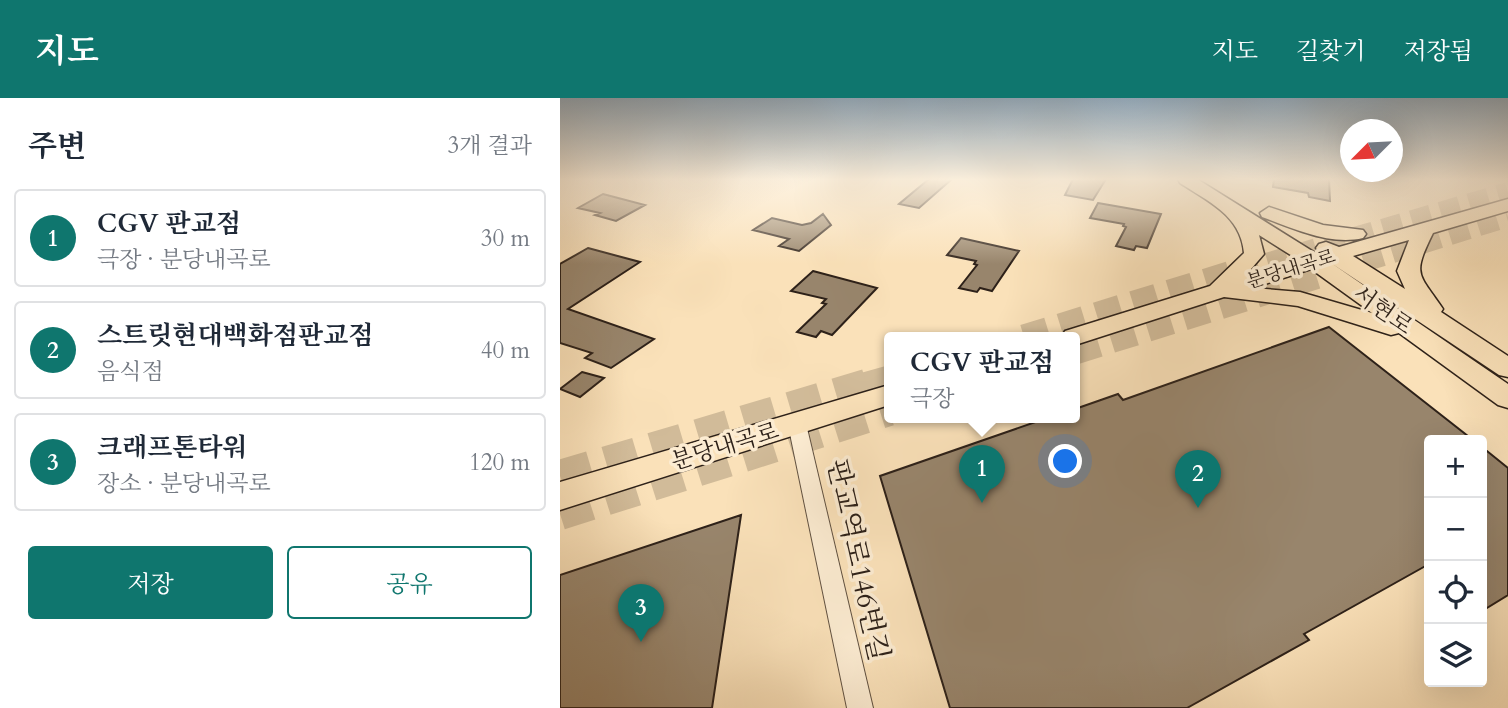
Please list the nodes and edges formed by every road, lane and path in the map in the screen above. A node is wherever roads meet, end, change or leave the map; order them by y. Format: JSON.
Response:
{"nodes":[{"id":1,"x":1231,"y":207,"type":"edge"},
{"id":2,"x":1260,"y":207,"type":"edge"},
{"id":3,"x":1499,"y":207,"type":"edge"},
{"id":4,"x":1236,"y":211,"type":"junction"},
{"id":5,"x":1269,"y":213,"type":"junction"},
{"id":6,"x":1425,"y":229,"type":"junction"},
{"id":7,"x":1338,"y":254,"type":"junction"},
{"id":8,"x":1314,"y":261,"type":"junction"},
{"id":9,"x":1217,"y":292,"type":"junction"},
{"id":10,"x":1445,"y":326,"type":"junction"},
{"id":11,"x":1080,"y":335,"type":"edge"},
{"id":12,"x":1423,"y":338,"type":"junction"},
{"id":13,"x":1508,"y":368,"type":"edge"},
{"id":14,"x":884,"y":397,"type":"tunnel mouth"},
{"id":15,"x":1508,"y":398,"type":"edge"},
{"id":16,"x":797,"y":424,"type":"junction"},
{"id":17,"x":560,"y":496,"type":"edge"},
{"id":18,"x":860,"y":708,"type":"edge"}],
"edges":[{"from":1,"to":4,"type":"main road","name":"서현로"},
{"from":2,"to":5,"type":"main road","name":"서현로"},
{"from":3,"to":6,"type":"main road","name":"분당내곡로"},
{"from":4,"to":8,"type":"main road","name":"서현로"},
{"from":4,"to":9,"type":"main road"},
{"from":5,"to":6,"type":"main road"},
{"from":5,"to":7,"type":"main road","name":"서현로"},
{"from":6,"to":7,"type":"main road","name":"분당내곡로"},
{"from":6,"to":10,"type":"main road"},
{"from":7,"to":8,"type":"main road","name":"분당내곡로"},
{"from":7,"to":10,"type":"main road","name":"서현로"},
{"from":8,"to":9,"type":"main road","name":"분당내곡로"},
{"from":8,"to":12,"type":"main road","name":"서현로"},
{"from":9,"to":11,"type":"main road","name":"분당내곡로"},
{"from":9,"to":12,"type":"main road"},
{"from":10,"to":13,"type":"main road","name":"서현로"},
{"from":12,"to":15,"type":"main road","name":"서현로"},
{"from":14,"to":16,"type":"main road","name":"분당내곡로"},
{"from":16,"to":17,"type":"main road","name":"분당내곡로"},
{"from":16,"to":18,"type":"street","name":"판교역로146번길"}]}
